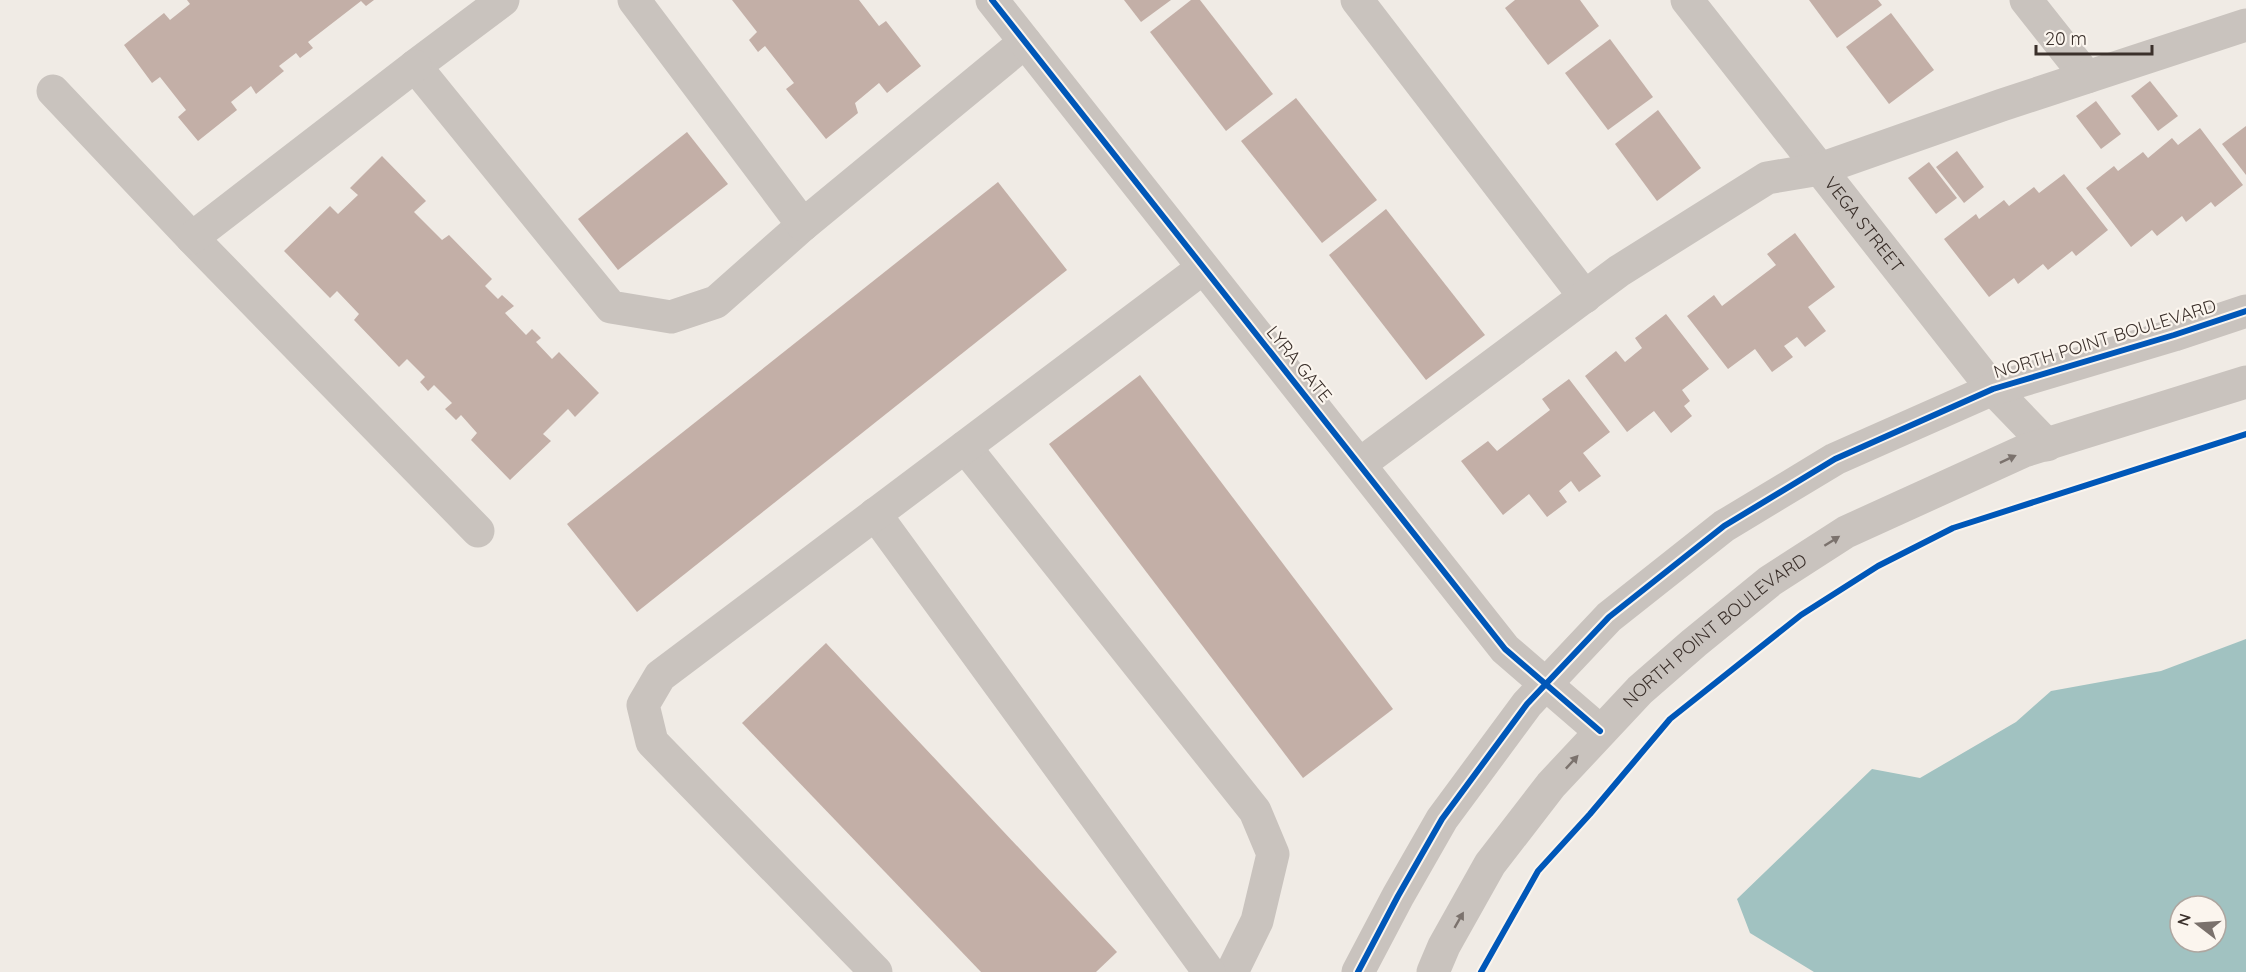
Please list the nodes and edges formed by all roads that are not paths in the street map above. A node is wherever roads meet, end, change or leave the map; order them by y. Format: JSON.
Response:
{"nodes":[{"id":1,"x":503,"y":0,"type":"edge"},
{"id":2,"x":634,"y":0,"type":"edge"},
{"id":3,"x":992,"y":0,"type":"edge"},
{"id":4,"x":1357,"y":0,"type":"edge"},
{"id":5,"x":1687,"y":0,"type":"edge"},
{"id":6,"x":2026,"y":0,"type":"edge"},
{"id":7,"x":2246,"y":25,"type":"edge"},
{"id":8,"x":1025,"y":42,"type":"junction"},
{"id":9,"x":415,"y":66,"type":"junction"},
{"id":10,"x":2087,"y":77,"type":"junction"},
{"id":11,"x":53,"y":91,"type":"dead end"},
{"id":12,"x":1820,"y":169,"type":"junction"},
{"id":13,"x":802,"y":225,"type":"junction"},
{"id":14,"x":192,"y":238,"type":"junction"},
{"id":15,"x":1203,"y":268,"type":"junction"},
{"id":16,"x":1585,"y":297,"type":"junction"},
{"id":17,"x":2246,"y":311,"type":"edge"},
{"id":18,"x":2246,"y":382,"type":"edge"},
{"id":19,"x":1993,"y":389,"type":"junction"},
{"id":20,"x":2047,"y":445,"type":"junction"},
{"id":21,"x":965,"y":447,"type":"junction"},
{"id":22,"x":1360,"y":464,"type":"junction"},
{"id":23,"x":875,"y":514,"type":"junction"},
{"id":24,"x":478,"y":531,"type":"dead end"},
{"id":25,"x":1545,"y":685,"type":"junction"},
{"id":26,"x":1600,"y":731,"type":"junction"},
{"id":27,"x":876,"y":972,"type":"edge"},
{"id":28,"x":1209,"y":972,"type":"edge"},
{"id":29,"x":1232,"y":972,"type":"edge"},
{"id":30,"x":1358,"y":972,"type":"edge"},
{"id":31,"x":1433,"y":972,"type":"edge"}],
"edges":[{"from":1,"to":9,"type":"street"},
{"from":2,"to":13,"type":"street"},
{"from":3,"to":8,"type":"street","name":"LYRA GATE"},
{"from":4,"to":16,"type":"street"},
{"from":5,"to":12,"type":"street","name":"VEGA STREET"},
{"from":6,"to":10,"type":"street"},
{"from":7,"to":10,"type":"street"},
{"from":8,"to":13,"type":"street"},
{"from":8,"to":15,"type":"street","name":"LYRA GATE"},
{"from":9,"to":13,"type":"street"},
{"from":9,"to":14,"type":"street"},
{"from":10,"to":12,"type":"street"},
{"from":11,"to":14,"type":"street"},
{"from":12,"to":16,"type":"street"},
{"from":12,"to":19,"type":"street","name":"VEGA STREET"},
{"from":14,"to":24,"type":"street"},
{"from":15,"to":21,"type":"street"},
{"from":15,"to":22,"type":"street","name":"LYRA GATE"},
{"from":16,"to":22,"type":"street"},
{"from":17,"to":19,"type":"street","name":"NORTH POINT BOULEVARD"},
{"from":18,"to":20,"type":"street","name":"NORTH POINT BOULEVARD"},
{"from":19,"to":20,"type":"street","name":"VEGA STREET"},
{"from":19,"to":25,"type":"street","name":"NORTH POINT BOULEVARD"},
{"from":26,"to":20,"type":"street","name":"NORTH POINT BOULEVARD","one_way":true},
{"from":21,"to":23,"type":"street"},
{"from":21,"to":29,"type":"street"},
{"from":22,"to":25,"type":"street","name":"LYRA GATE"},
{"from":23,"to":27,"type":"street"},
{"from":23,"to":28,"type":"street"},
{"from":25,"to":26,"type":"street","name":"LYRA GATE"},
{"from":25,"to":30,"type":"street","name":"NORTH POINT BOULEVARD"},
{"from":31,"to":26,"type":"street","name":"NORTH POINT BOULEVARD","one_way":true}]}
